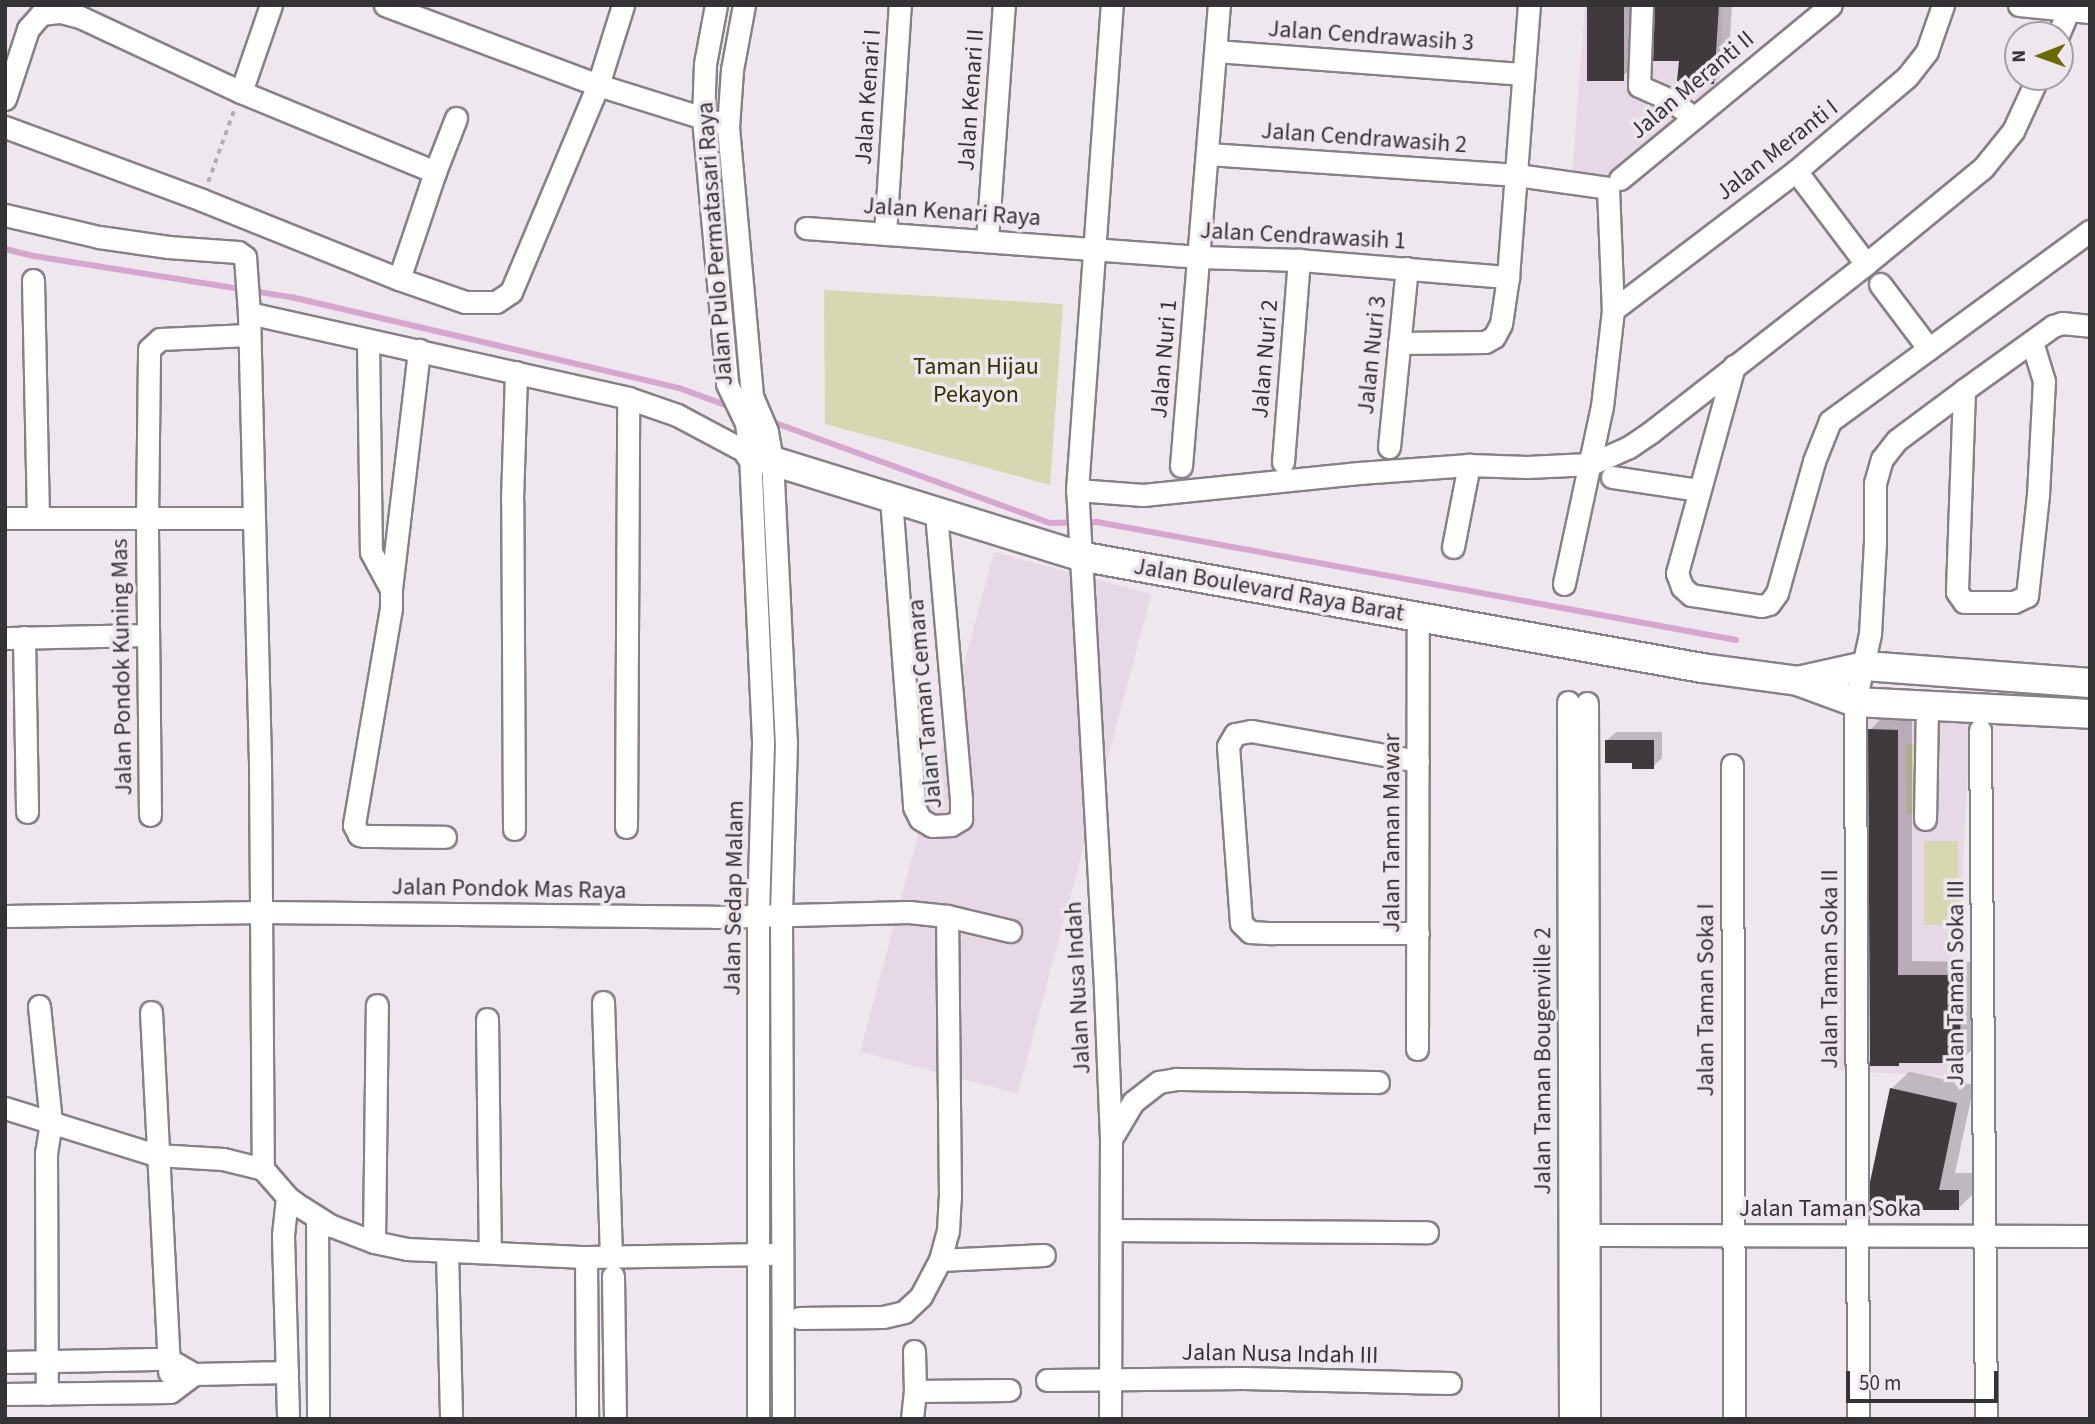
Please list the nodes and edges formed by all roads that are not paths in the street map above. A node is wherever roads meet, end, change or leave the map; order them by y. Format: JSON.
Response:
{"nodes":[{"id":1,"x":271,"y":5,"type":"edge"},
{"id":2,"x":385,"y":5,"type":"edge"},
{"id":3,"x":623,"y":5,"type":"edge"},
{"id":4,"x":716,"y":5,"type":"edge"},
{"id":5,"x":744,"y":5,"type":"edge"},
{"id":6,"x":900,"y":5,"type":"edge"},
{"id":7,"x":1004,"y":5,"type":"edge"},
{"id":8,"x":1112,"y":5,"type":"edge"},
{"id":9,"x":1219,"y":5,"type":"edge"},
{"id":10,"x":1529,"y":5,"type":"edge"},
{"id":11,"x":1642,"y":5,"type":"edge"},
{"id":12,"x":1831,"y":5,"type":"edge"},
{"id":13,"x":1943,"y":5,"type":"edge"},
{"id":14,"x":2019,"y":5,"type":"edge"},
{"id":15,"x":2076,"y":9,"type":"edge"},
{"id":16,"x":42,"y":10,"type":"edge"},
{"id":17,"x":1216,"y":51,"type":"junction"},
{"id":18,"x":1523,"y":74,"type":"junction"},
{"id":19,"x":598,"y":85,"type":"junction"},
{"id":20,"x":2032,"y":91,"type":"edge"},
{"id":21,"x":241,"y":92,"type":"junction"},
{"id":22,"x":5,"y":99,"type":"edge"},
{"id":23,"x":1693,"y":117,"type":"junction"},
{"id":24,"x":456,"y":118,"type":"dead end"},
{"id":25,"x":703,"y":118,"type":"junction"},
{"id":26,"x":5,"y":127,"type":"edge"},
{"id":27,"x":728,"y":127,"type":"junction"},
{"id":28,"x":1208,"y":153,"type":"junction"},
{"id":29,"x":1796,"y":171,"type":"junction"},
{"id":30,"x":435,"y":172,"type":"junction"},
{"id":31,"x":1517,"y":175,"type":"junction"},
{"id":32,"x":1620,"y":179,"type":"dead end"},
{"id":33,"x":5,"y":215,"type":"edge"},
{"id":34,"x":806,"y":228,"type":"dead end"},
{"id":35,"x":2090,"y":231,"type":"edge"},
{"id":36,"x":886,"y":234,"type":"junction"},
{"id":37,"x":987,"y":240,"type":"junction"},
{"id":38,"x":1094,"y":248,"type":"junction"},
{"id":39,"x":1199,"y":257,"type":"junction"},
{"id":40,"x":1299,"y":260,"type":"junction"},
{"id":41,"x":1866,"y":264,"type":"junction"},
{"id":42,"x":1407,"y":268,"type":"junction"},
{"id":43,"x":1508,"y":277,"type":"junction"},
{"id":44,"x":399,"y":279,"type":"junction"},
{"id":45,"x":33,"y":280,"type":"dead end"},
{"id":46,"x":1880,"y":284,"type":"dead end"},
{"id":47,"x":248,"y":304,"type":"junction"},
{"id":48,"x":1613,"y":310,"type":"junction"},
{"id":49,"x":2090,"y":326,"type":"edge"},
{"id":50,"x":249,"y":335,"type":"junction"},
{"id":51,"x":369,"y":341,"type":"junction"},
{"id":52,"x":2032,"y":342,"type":"junction"},
{"id":53,"x":1399,"y":343,"type":"junction"},
{"id":54,"x":1929,"y":349,"type":"junction"},
{"id":55,"x":419,"y":350,"type":"junction"},
{"id":56,"x":1734,"y":366,"type":"junction"},
{"id":57,"x":516,"y":372,"type":"junction"},
{"id":58,"x":727,"y":384,"type":"joint"},
{"id":59,"x":1964,"y":390,"type":"junction"},
{"id":60,"x":752,"y":396,"type":"joint"},
{"id":61,"x":628,"y":398,"type":"junction"},
{"id":62,"x":1389,"y":447,"type":"dead end"},
{"id":63,"x":763,"y":448,"type":"junction"},
{"id":64,"x":1283,"y":462,"type":"dead end"},
{"id":65,"x":1591,"y":464,"type":"junction"},
{"id":66,"x":1469,"y":465,"type":"junction"},
{"id":67,"x":1181,"y":466,"type":"dead end"},
{"id":68,"x":1612,"y":477,"type":"dead end"},
{"id":69,"x":1699,"y":490,"type":"junction"},
{"id":70,"x":891,"y":498,"type":"junction"},
{"id":71,"x":1077,"y":499,"type":"junction"},
{"id":72,"x":936,"y":513,"type":"junction"},
{"id":73,"x":5,"y":518,"type":"edge"},
{"id":74,"x":254,"y":518,"type":"junction"},
{"id":75,"x":38,"y":519,"type":"junction"},
{"id":76,"x":147,"y":519,"type":"junction"},
{"id":77,"x":1079,"y":547,"type":"junction"},
{"id":78,"x":1453,"y":547,"type":"dead end"},
{"id":79,"x":1564,"y":584,"type":"dead end"},
{"id":80,"x":391,"y":589,"type":"junction"},
{"id":81,"x":1418,"y":617,"type":"junction"},
{"id":82,"x":148,"y":635,"type":"junction"},
{"id":83,"x":15,"y":638,"type":"edge"},
{"id":84,"x":1865,"y":666,"type":"junction"},
{"id":85,"x":1798,"y":681,"type":"junction"},
{"id":86,"x":2090,"y":683,"type":"edge"},
{"id":87,"x":1855,"y":702,"type":"junction"},
{"id":88,"x":1578,"y":703,"type":"dead end"},
{"id":89,"x":1927,"y":704,"type":"junction"},
{"id":90,"x":2090,"y":714,"type":"edge"},
{"id":91,"x":1980,"y":730,"type":"dead end"},
{"id":92,"x":1418,"y":761,"type":"junction"},
{"id":93,"x":1732,"y":765,"type":"dead end"},
{"id":94,"x":27,"y":812,"type":"dead end"},
{"id":95,"x":150,"y":815,"type":"dead end"},
{"id":96,"x":1925,"y":819,"type":"dead end"},
{"id":97,"x":626,"y":827,"type":"dead end"},
{"id":98,"x":513,"y":830,"type":"dead end"},
{"id":99,"x":445,"y":837,"type":"dead end"},
{"id":100,"x":262,"y":912,"type":"junction"},
{"id":101,"x":781,"y":915,"type":"junction"},
{"id":102,"x":5,"y":916,"type":"edge"},
{"id":103,"x":758,"y":916,"type":"junction"},
{"id":104,"x":947,"y":916,"type":"junction"},
{"id":105,"x":1010,"y":931,"type":"dead end"},
{"id":106,"x":1418,"y":933,"type":"junction"},
{"id":107,"x":603,"y":1002,"type":"dead end"},
{"id":108,"x":377,"y":1005,"type":"dead end"},
{"id":109,"x":40,"y":1006,"type":"dead end"},
{"id":110,"x":150,"y":1012,"type":"dead end"},
{"id":111,"x":486,"y":1019,"type":"dead end"},
{"id":112,"x":1418,"y":1049,"type":"dead end"},
{"id":113,"x":1378,"y":1082,"type":"dead end"},
{"id":114,"x":5,"y":1108,"type":"edge"},
{"id":115,"x":51,"y":1122,"type":"junction"},
{"id":116,"x":1111,"y":1139,"type":"junction"},
{"id":117,"x":156,"y":1155,"type":"junction"},
{"id":118,"x":263,"y":1169,"type":"junction"},
{"id":119,"x":287,"y":1198,"type":"junction"},
{"id":120,"x":317,"y":1217,"type":"junction"},
{"id":121,"x":1111,"y":1230,"type":"junction"},
{"id":122,"x":1427,"y":1232,"type":"dead end"},
{"id":123,"x":1579,"y":1235,"type":"junction"},
{"id":124,"x":1733,"y":1235,"type":"junction"},
{"id":125,"x":1857,"y":1235,"type":"junction"},
{"id":126,"x":1984,"y":1236,"type":"junction"},
{"id":127,"x":2090,"y":1236,"type":"edge"},
{"id":128,"x":374,"y":1242,"type":"junction"},
{"id":129,"x":447,"y":1251,"type":"junction"},
{"id":130,"x":490,"y":1252,"type":"junction"},
{"id":131,"x":757,"y":1254,"type":"junction"},
{"id":132,"x":782,"y":1254,"type":"junction"},
{"id":133,"x":611,"y":1255,"type":"junction"},
{"id":134,"x":1044,"y":1255,"type":"dead end"},
{"id":135,"x":586,"y":1256,"type":"junction"},
{"id":136,"x":940,"y":1261,"type":"junction"},
{"id":137,"x":613,"y":1276,"type":"dead end"},
{"id":138,"x":799,"y":1318,"type":"dead end"},
{"id":139,"x":914,"y":1351,"type":"dead end"},
{"id":140,"x":168,"y":1359,"type":"junction"},
{"id":141,"x":48,"y":1361,"type":"junction"},
{"id":142,"x":5,"y":1362,"type":"edge"},
{"id":143,"x":287,"y":1373,"type":"junction"},
{"id":144,"x":194,"y":1374,"type":"junction"},
{"id":145,"x":1047,"y":1380,"type":"dead end"},
{"id":146,"x":1110,"y":1382,"type":"junction"},
{"id":147,"x":1450,"y":1383,"type":"dead end"},
{"id":148,"x":1010,"y":1390,"type":"dead end"},
{"id":149,"x":915,"y":1391,"type":"junction"},
{"id":150,"x":170,"y":1392,"type":"junction"},
{"id":151,"x":5,"y":1394,"type":"edge"},
{"id":152,"x":47,"y":1394,"type":"junction"},
{"id":153,"x":288,"y":1419,"type":"edge"},
{"id":154,"x":318,"y":1419,"type":"edge"},
{"id":155,"x":451,"y":1419,"type":"edge"},
{"id":156,"x":587,"y":1419,"type":"edge"},
{"id":157,"x":615,"y":1419,"type":"edge"},
{"id":158,"x":758,"y":1419,"type":"edge"},
{"id":159,"x":783,"y":1419,"type":"edge"},
{"id":160,"x":912,"y":1419,"type":"edge"},
{"id":161,"x":1110,"y":1419,"type":"edge"},
{"id":162,"x":1570,"y":1419,"type":"edge"},
{"id":163,"x":1590,"y":1419,"type":"edge"},
{"id":164,"x":1734,"y":1419,"type":"edge"},
{"id":165,"x":1858,"y":1419,"type":"edge"},
{"id":166,"x":1986,"y":1419,"type":"edge"}],
"edges":[{"from":1,"to":21,"type":"street"},
{"from":2,"to":19,"type":"street"},
{"from":3,"to":19,"type":"street"},
{"from":4,"to":25,"type":"street","name":"Jalan Pulo Permatasari Raya"},
{"from":5,"to":27,"type":"street","name":"Jalan Pulo Permatasari Raya"},
{"from":6,"to":36,"type":"street","name":"Jalan Kenari I"},
{"from":7,"to":37,"type":"street","name":"Jalan Kenari II"},
{"from":8,"to":38,"type":"street","name":"Jalan Nusa Indah"},
{"from":9,"to":17,"type":"street","name":"Jalan Nuri 1"},
{"from":10,"to":18,"type":"street"},
{"from":11,"to":23,"type":"street"},
{"from":12,"to":23,"type":"street","name":"Jalan Meranti II"},
{"from":13,"to":29,"type":"street","name":"Jalan Meranti I"},
{"from":14,"to":15,"type":"street"},
{"from":16,"to":21,"type":"street"},
{"from":16,"to":22,"type":"street"},
{"from":17,"to":18,"type":"street","name":"Jalan Cendrawasih 3"},
{"from":17,"to":28,"type":"street","name":"Jalan Nuri 1"},
{"from":18,"to":31,"type":"street"},
{"from":19,"to":25,"type":"street"},
{"from":19,"to":44,"type":"street"},
{"from":20,"to":41,"type":"street"},
{"from":21,"to":30,"type":"street"},
{"from":23,"to":32,"type":"street","name":"Jalan Meranti II"},
{"from":24,"to":30,"type":"street"},
{"from":25,"to":27,"type":"street"},
{"from":25,"to":58,"type":"street","name":"Jalan Pulo Permatasari Raya"},
{"from":26,"to":44,"type":"street"},
{"from":27,"to":60,"type":"street","name":"Jalan Pulo Permatasari Raya"},
{"from":28,"to":31,"type":"street","name":"Jalan Cendrawasih 2"},
{"from":28,"to":39,"type":"street","name":"Jalan Nuri 1"},
{"from":29,"to":41,"type":"street"},
{"from":29,"to":48,"type":"street","name":"Jalan Meranti I"},
{"from":30,"to":44,"type":"street"},
{"from":31,"to":43,"type":"street"},
{"from":31,"to":48,"type":"street","name":"Jalan Cendrawasih 2"},
{"from":33,"to":47,"type":"street"},
{"from":34,"to":36,"type":"street","name":"Jalan Kenari Raya"},
{"from":35,"to":54,"type":"street"},
{"from":36,"to":37,"type":"street","name":"Jalan Kenari Raya"},
{"from":37,"to":38,"type":"street","name":"Jalan Kenari Raya"},
{"from":38,"to":39,"type":"street","name":"Jalan Cendrawasih 1"},
{"from":38,"to":71,"type":"street","name":"Jalan Nusa Indah"},
{"from":39,"to":40,"type":"street","name":"Jalan Cendrawasih 1"},
{"from":39,"to":67,"type":"street","name":"Jalan Nuri 1"},
{"from":40,"to":42,"type":"street","name":"Jalan Cendrawasih 1"},
{"from":40,"to":64,"type":"street","name":"Jalan Nuri 2"},
{"from":41,"to":56,"type":"street"},
{"from":42,"to":43,"type":"street","name":"Jalan Cendrawasih 1"},
{"from":42,"to":53,"type":"street","name":"Jalan Nuri 3"},
{"from":43,"to":53,"type":"street"},
{"from":45,"to":75,"type":"street"},
{"from":46,"to":54,"type":"street"},
{"from":47,"to":50,"type":"street"},
{"from":47,"to":51,"type":"street"},
{"from":48,"to":65,"type":"street"},
{"from":49,"to":52,"type":"street","name":"Jalan Taman Soka II"},
{"from":50,"to":74,"type":"street"},
{"from":50,"to":76,"type":"street","name":"Jalan Pondok Kuning Mas"},
{"from":51,"to":55,"type":"street"},
{"from":51,"to":80,"type":"street"},
{"from":52,"to":59,"type":"street","name":"Jalan Taman Soka II"},
{"from":52,"to":59,"type":"street"},
{"from":53,"to":62,"type":"street","name":"Jalan Nuri 3"},
{"from":54,"to":69,"type":"street"},
{"from":55,"to":57,"type":"street"},
{"from":55,"to":80,"type":"street"},
{"from":56,"to":65,"type":"street"},
{"from":56,"to":69,"type":"street"},
{"from":57,"to":61,"type":"street"},
{"from":57,"to":98,"type":"street"},
{"from":58,"to":63,"type":"street","name":"Jalan Sedap Malam"},
{"from":59,"to":84,"type":"street","name":"Jalan Taman Soka II"},
{"from":60,"to":63,"type":"street","name":"Jalan Sedap Malam"},
{"from":61,"to":63,"type":"street"},
{"from":61,"to":97,"type":"street"},
{"from":63,"to":70,"type":"main road","name":"Jalan Boulevard Raya Barat"},
{"from":63,"to":101,"type":"street","name":"Jalan Sedap Malam"},
{"from":63,"to":103,"type":"street","name":"Jalan Sedap Malam"},
{"from":65,"to":66,"type":"street"},
{"from":65,"to":79,"type":"street"},
{"from":66,"to":71,"type":"street"},
{"from":66,"to":78,"type":"street"},
{"from":68,"to":69,"type":"street"},
{"from":70,"to":72,"type":"main road","name":"Jalan Boulevard Raya Barat"},
{"from":70,"to":72,"type":"street","name":"Jalan Taman Cemara"},
{"from":71,"to":77,"type":"street","name":"Jalan Nusa Indah"},
{"from":72,"to":77,"type":"main road","name":"Jalan Boulevard Raya Barat"},
{"from":73,"to":75,"type":"street"},
{"from":74,"to":76,"type":"street"},
{"from":74,"to":100,"type":"street"},
{"from":75,"to":76,"type":"street"},
{"from":76,"to":82,"type":"street","name":"Jalan Pondok Kuning Mas"},
{"from":77,"to":81,"type":"main road","name":"Jalan Boulevard Raya Barat"},
{"from":77,"to":116,"type":"street","name":"Jalan Nusa Indah"},
{"from":80,"to":99,"type":"street"},
{"from":81,"to":85,"type":"main road","name":"Jalan Boulevard Raya Barat"},
{"from":81,"to":92,"type":"street","name":"Jalan Taman Mawar"},
{"from":82,"to":83,"type":"street"},
{"from":82,"to":95,"type":"street","name":"Jalan Pondok Kuning Mas"},
{"from":83,"to":94,"type":"street"},
{"from":84,"to":85,"type":"main road"},
{"from":84,"to":86,"type":"main road"},
{"from":84,"to":87,"type":"street","name":"Jalan Taman Soka II"},
{"from":85,"to":87,"type":"main road"},
{"from":87,"to":89,"type":"main road"},
{"from":87,"to":125,"type":"street","name":"Jalan Taman Soka II"},
{"from":88,"to":123,"type":"street","name":"Jalan Taman Bougenville 2"},
{"from":89,"to":90,"type":"main road"},
{"from":89,"to":96,"type":"street"},
{"from":91,"to":126,"type":"street","name":"Jalan Taman Soka III"},
{"from":92,"to":106,"type":"street","name":"Jalan Taman Mawar"},
{"from":92,"to":106,"type":"street"},
{"from":93,"to":124,"type":"street","name":"Jalan Taman Soka I"},
{"from":100,"to":102,"type":"street","name":"Jalan Pondok Mas Raya"},
{"from":100,"to":103,"type":"street","name":"Jalan Pondok Mas Raya"},
{"from":100,"to":118,"type":"street"},
{"from":101,"to":103,"type":"street","name":"Jalan Pondok Mas Raya"},
{"from":101,"to":104,"type":"street","name":"Jalan Pondok Mas Raya"},
{"from":101,"to":132,"type":"street","name":"Jalan Sedap Malam"},
{"from":103,"to":131,"type":"street","name":"Jalan Sedap Malam"},
{"from":104,"to":105,"type":"street","name":"Jalan Pondok Mas Raya"},
{"from":104,"to":136,"type":"street"},
{"from":106,"to":112,"type":"street","name":"Jalan Taman Mawar"},
{"from":107,"to":133,"type":"street"},
{"from":108,"to":128,"type":"street"},
{"from":109,"to":115,"type":"street"},
{"from":110,"to":117,"type":"street"},
{"from":111,"to":130,"type":"street"},
{"from":113,"to":116,"type":"street"},
{"from":114,"to":115,"type":"street"},
{"from":115,"to":117,"type":"street"},
{"from":115,"to":141,"type":"street"},
{"from":116,"to":121,"type":"street","name":"Jalan Nusa Indah"},
{"from":117,"to":118,"type":"street"},
{"from":117,"to":140,"type":"street"},
{"from":118,"to":119,"type":"street"},
{"from":119,"to":120,"type":"street"},
{"from":119,"to":143,"type":"street"},
{"from":120,"to":128,"type":"street"},
{"from":120,"to":154,"type":"street"},
{"from":121,"to":122,"type":"street"},
{"from":121,"to":146,"type":"street","name":"Jalan Nusa Indah"},
{"from":123,"to":124,"type":"street","name":"Jalan Taman Soka"},
{"from":123,"to":162,"type":"street","name":"Jalan Taman Bougenville 2"},
{"from":123,"to":163,"type":"street","name":"Jalan Taman Bougenville 2"},
{"from":124,"to":125,"type":"street","name":"Jalan Taman Soka"},
{"from":124,"to":164,"type":"street","name":"Jalan Taman Soka I"},
{"from":125,"to":126,"type":"street","name":"Jalan Taman Soka"},
{"from":125,"to":165,"type":"street","name":"Jalan Taman Soka II"},
{"from":126,"to":127,"type":"street","name":"Jalan Taman Soka"},
{"from":126,"to":166,"type":"street","name":"Jalan Taman Soka III"},
{"from":128,"to":129,"type":"street"},
{"from":129,"to":130,"type":"street"},
{"from":129,"to":155,"type":"street"},
{"from":130,"to":135,"type":"street"},
{"from":131,"to":132,"type":"street"},
{"from":131,"to":133,"type":"street"},
{"from":131,"to":158,"type":"street","name":"Jalan Sedap Malam"},
{"from":132,"to":159,"type":"street","name":"Jalan Sedap Malam"},
{"from":133,"to":135,"type":"street"},
{"from":134,"to":136,"type":"street"},
{"from":135,"to":156,"type":"street"},
{"from":136,"to":138,"type":"street"},
{"from":137,"to":157,"type":"street"},
{"from":139,"to":149,"type":"street"},
{"from":140,"to":141,"type":"street"},
{"from":140,"to":144,"type":"street"},
{"from":140,"to":150,"type":"street"},
{"from":141,"to":142,"type":"street"},
{"from":141,"to":152,"type":"street"},
{"from":143,"to":144,"type":"street"},
{"from":143,"to":153,"type":"street"},
{"from":144,"to":150,"type":"street"},
{"from":145,"to":146,"type":"street","name":"Jalan Nusa Indah III"},
{"from":146,"to":147,"type":"street","name":"Jalan Nusa Indah III"},
{"from":146,"to":161,"type":"street","name":"Jalan Nusa Indah"},
{"from":148,"to":149,"type":"street"},
{"from":149,"to":160,"type":"street"},
{"from":150,"to":152,"type":"street"},
{"from":151,"to":152,"type":"street"}]}
